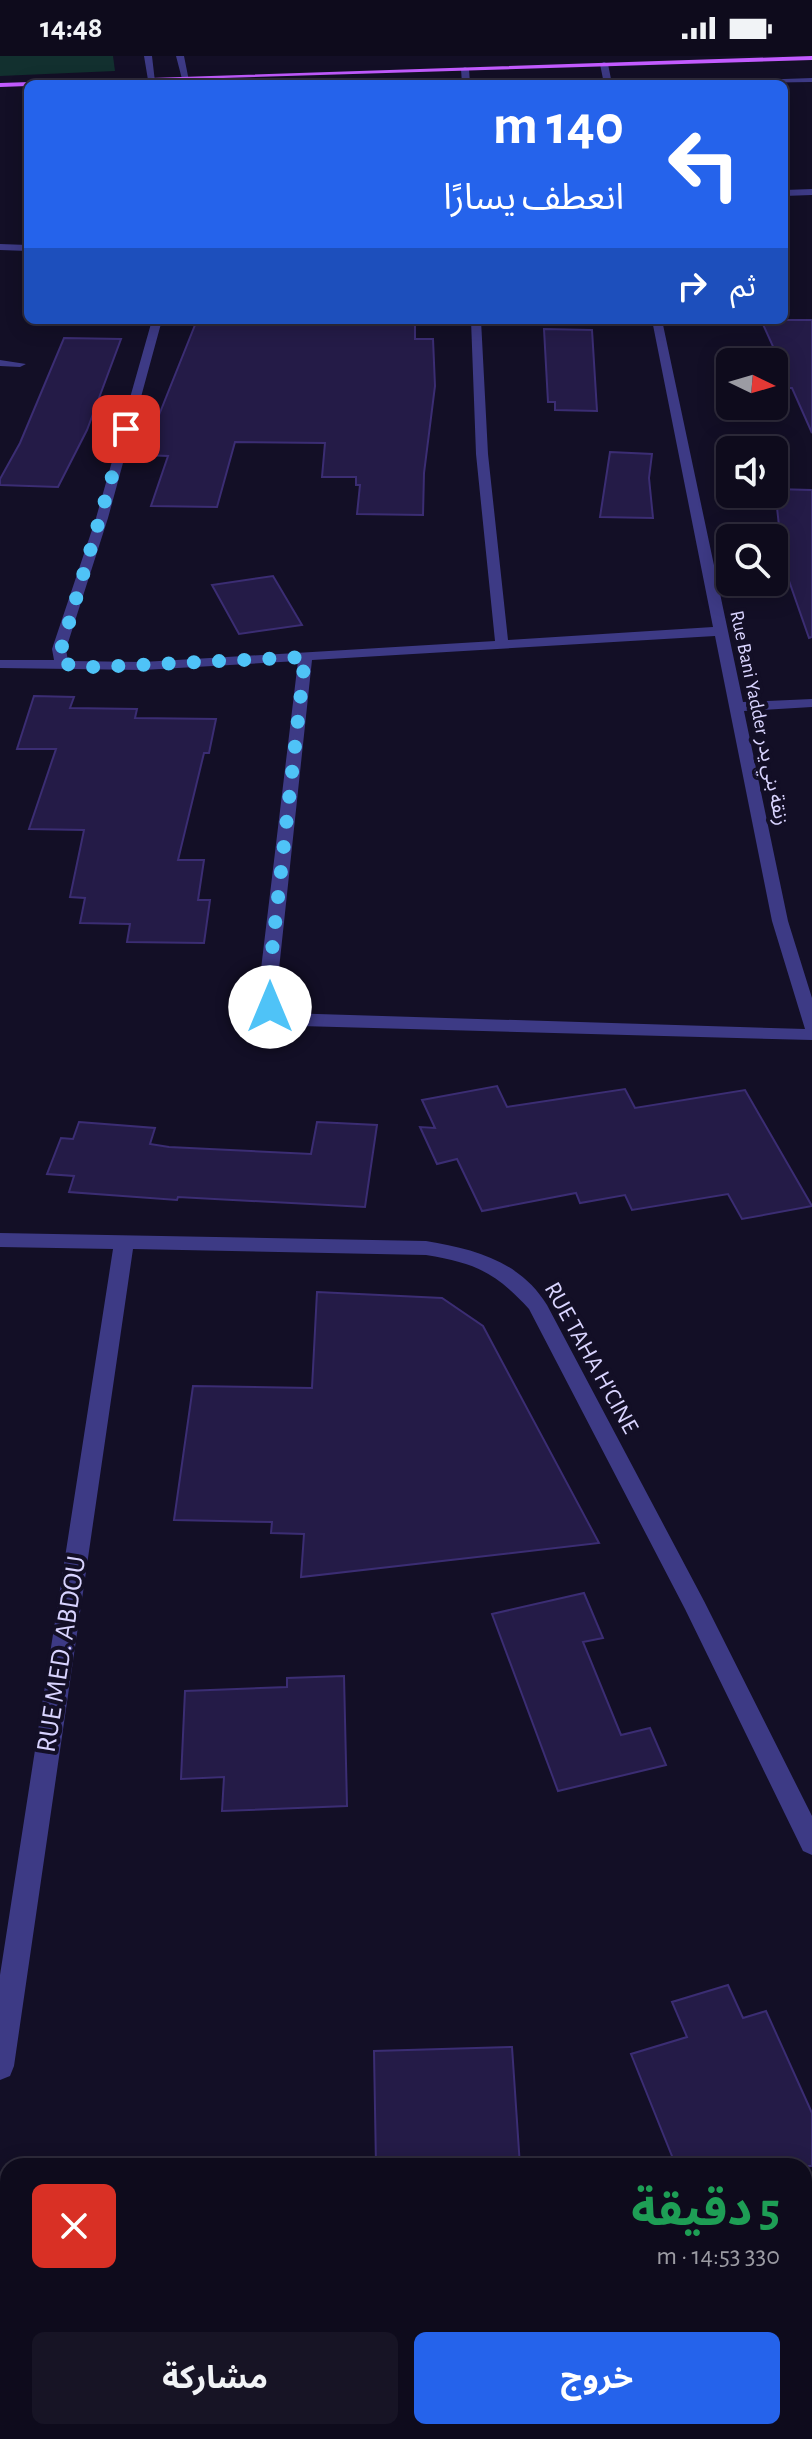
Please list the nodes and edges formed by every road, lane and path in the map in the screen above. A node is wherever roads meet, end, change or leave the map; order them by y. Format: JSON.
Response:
{"nodes":[{"id":1,"x":148,"y":56,"type":"edge"},
{"id":2,"x":180,"y":56,"type":"edge"},
{"id":3,"x":812,"y":58,"type":"edge"},
{"id":4,"x":604,"y":64,"type":"junction"},
{"id":5,"x":465,"y":69,"type":"junction"},
{"id":6,"x":186,"y":79,"type":"junction"},
{"id":7,"x":152,"y":80,"type":"joint"},
{"id":8,"x":206,"y":80,"type":"edge"},
{"id":9,"x":246,"y":80,"type":"edge"},
{"id":10,"x":466,"y":80,"type":"edge"},
{"id":11,"x":607,"y":80,"type":"edge"},
{"id":12,"x":812,"y":80,"type":"edge"},
{"id":13,"x":788,"y":81,"type":"edge"},
{"id":14,"x":24,"y":84,"type":"edge"},
{"id":15,"x":0,"y":85,"type":"edge"},
{"id":16,"x":812,"y":192,"type":"edge"},
{"id":17,"x":788,"y":193,"type":"edge"},
{"id":18,"x":0,"y":247,"type":"edge"},
{"id":19,"x":24,"y":248,"type":"edge"},
{"id":20,"x":156,"y":324,"type":"edge"},
{"id":21,"x":476,"y":324,"type":"edge"},
{"id":22,"x":658,"y":324,"type":"edge"},
{"id":23,"x":0,"y":363,"type":"edge"},
{"id":24,"x":20,"y":364,"type":"dead end"},
{"id":25,"x":721,"y":631,"type":"junction"},
{"id":26,"x":502,"y":645,"type":"junction"},
{"id":27,"x":305,"y":657,"type":"junction"},
{"id":28,"x":61,"y":662,"type":"junction"},
{"id":29,"x":0,"y":664,"type":"edge"},
{"id":30,"x":812,"y":703,"type":"edge"},
{"id":31,"x":737,"y":707,"type":"junction"},
{"id":32,"x":812,"y":1027,"type":"edge"},
{"id":33,"x":812,"y":1035,"type":"edge"},
{"id":34,"x":0,"y":1240,"type":"edge"},
{"id":35,"x":124,"y":1242,"type":"junction"},
{"id":36,"x":812,"y":1843,"type":"edge"},
{"id":37,"x":0,"y":2066,"type":"edge"}],
"edges":[{"from":1,"to":7,"type":"street"},
{"from":2,"to":6,"type":"street"},
{"from":3,"to":4,"type":"main road"},
{"from":4,"to":5,"type":"main road"},
{"from":4,"to":11,"type":"street"},
{"from":5,"to":9,"type":"main road"},
{"from":5,"to":10,"type":"street"},
{"from":6,"to":7,"type":"main road"},
{"from":6,"to":8,"type":"main road"},
{"from":12,"to":13,"type":"street"},
{"from":14,"to":15,"type":"main road"},
{"from":16,"to":17,"type":"street"},
{"from":18,"to":19,"type":"street"},
{"from":20,"to":28,"type":"street"},
{"from":21,"to":26,"type":"street"},
{"from":22,"to":25,"type":"street","name":"Rue Bani Yadder زنقة بني يدر"},
{"from":23,"to":24,"type":"street"},
{"from":25,"to":26,"type":"street"},
{"from":25,"to":31,"type":"street","name":"Rue Bani Yadder زنقة بني يدر"},
{"from":26,"to":27,"type":"street"},
{"from":27,"to":28,"type":"street"},
{"from":27,"to":33,"type":"street"},
{"from":28,"to":29,"type":"street"},
{"from":30,"to":31,"type":"street"},
{"from":31,"to":32,"type":"street","name":"Rue Bani Yadder زنقة بني يدر"},
{"from":34,"to":35,"type":"street","name":"RUE TAHA H'CINE"},
{"from":35,"to":36,"type":"street","name":"RUE TAHA H'CINE"},
{"from":35,"to":37,"type":"street","name":"RUE MED. ABDOU"}]}
